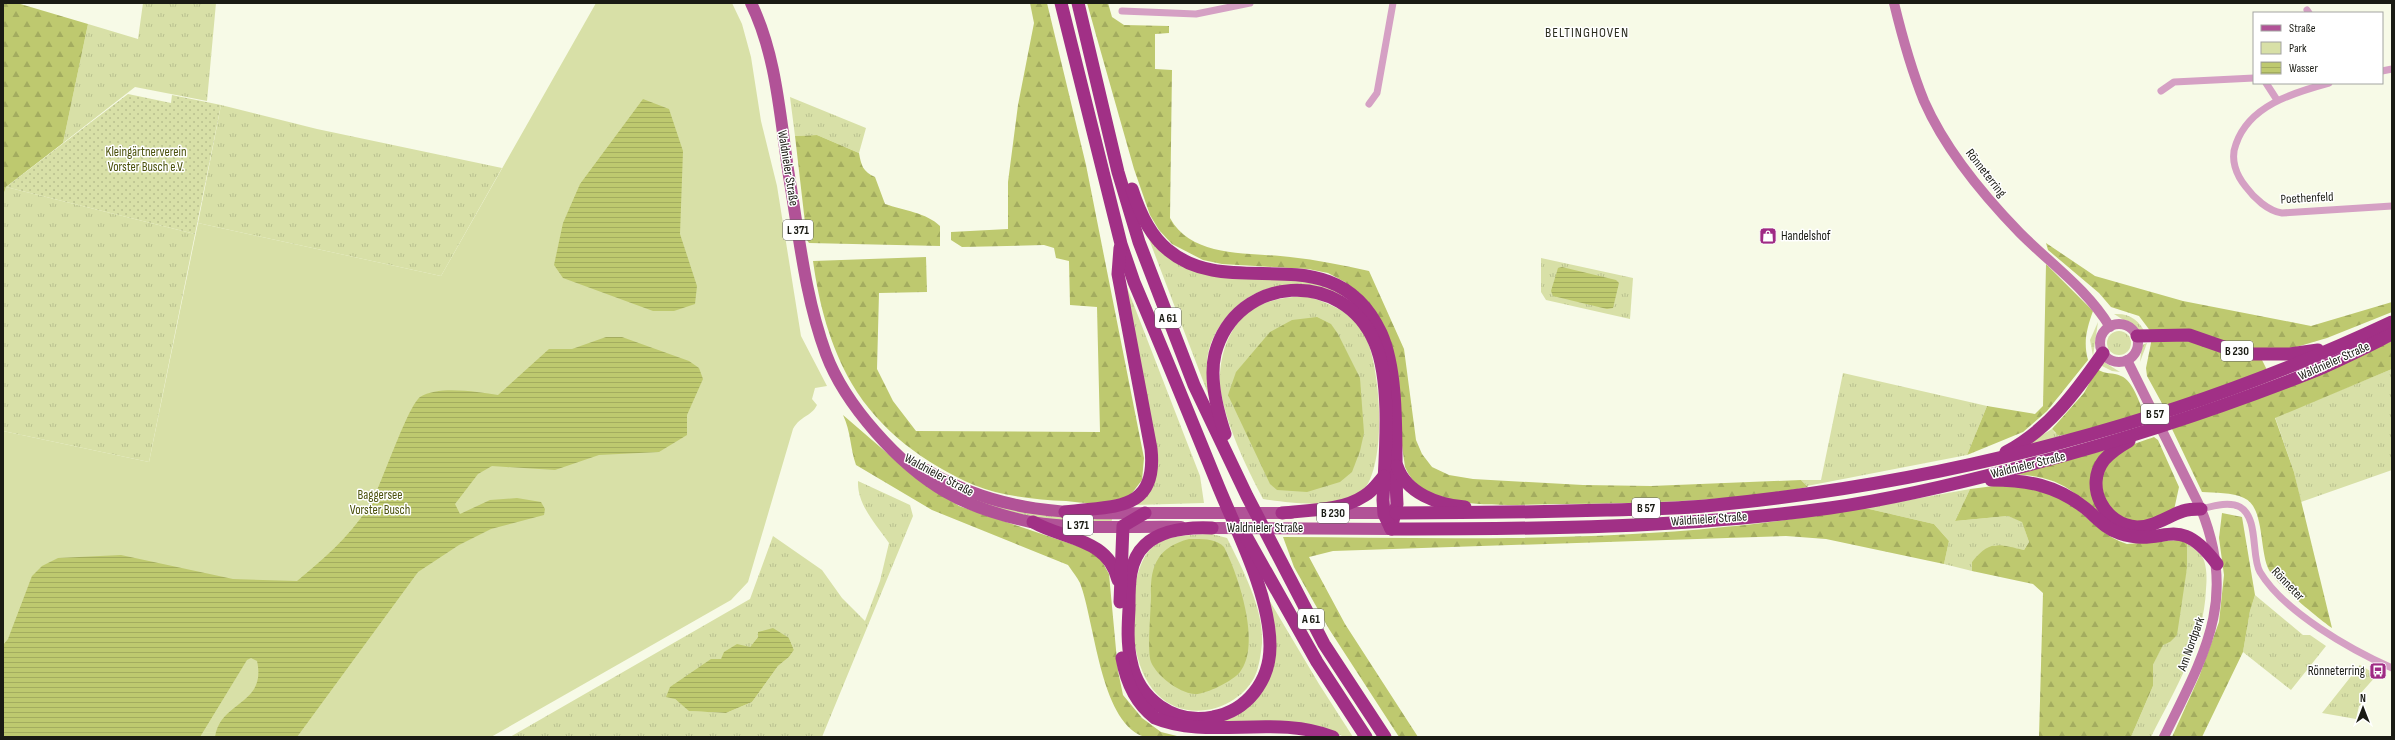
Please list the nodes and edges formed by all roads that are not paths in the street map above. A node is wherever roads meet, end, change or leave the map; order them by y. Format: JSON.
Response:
{"nodes":[{"id":1,"x":751,"y":3,"type":"edge"},
{"id":2,"x":1061,"y":3,"type":"edge"},
{"id":3,"x":1078,"y":3,"type":"edge"},
{"id":4,"x":1250,"y":3,"type":"edge"},
{"id":5,"x":1393,"y":3,"type":"edge"},
{"id":6,"x":1894,"y":3,"type":"edge"},
{"id":7,"x":1122,"y":11,"type":"dead end"},
{"id":8,"x":2253,"y":78,"type":"edge"},
{"id":9,"x":2267,"y":84,"type":"edge"},
{"id":10,"x":2326,"y":84,"type":"edge"},
{"id":11,"x":2161,"y":91,"type":"dead end"},
{"id":12,"x":2277,"y":100,"type":"junction"},
{"id":13,"x":1369,"y":104,"type":"dead end"},
{"id":14,"x":1108,"y":132,"type":"junction"},
{"id":15,"x":2392,"y":206,"type":"edge"},
{"id":16,"x":1121,"y":244,"type":"junction"},
{"id":17,"x":2392,"y":322,"type":"edge"},
{"id":18,"x":2110,"y":326,"type":"junction"},
{"id":19,"x":2392,"y":334,"type":"edge"},
{"id":20,"x":2137,"y":336,"type":"junction"},
{"id":21,"x":2340,"y":346,"type":"junction"},
{"id":22,"x":2103,"y":353,"type":"junction"},
{"id":23,"x":2127,"y":360,"type":"junction"},
{"id":24,"x":2144,"y":432,"type":"junction"},
{"id":25,"x":897,"y":453,"type":"junction"},
{"id":26,"x":1394,"y":459,"type":"junction"},
{"id":27,"x":1965,"y":467,"type":"junction"},
{"id":28,"x":1384,"y":476,"type":"junction"},
{"id":29,"x":1216,"y":480,"type":"junction"},
{"id":30,"x":1971,"y":480,"type":"junction"},
{"id":31,"x":1247,"y":496,"type":"junction"},
{"id":32,"x":2201,"y":509,"type":"junction"},
{"id":33,"x":1065,"y":512,"type":"junction"},
{"id":34,"x":1145,"y":513,"type":"junction"},
{"id":35,"x":1248,"y":513,"type":"joint"},
{"id":36,"x":1282,"y":513,"type":"junction"},
{"id":37,"x":1390,"y":513,"type":"junction"},
{"id":38,"x":1502,"y":513,"type":"junction"},
{"id":39,"x":1033,"y":522,"type":"junction"},
{"id":40,"x":1123,"y":526,"type":"junction"},
{"id":41,"x":1207,"y":527,"type":"junction"},
{"id":42,"x":1255,"y":528,"type":"joint"},
{"id":43,"x":1391,"y":529,"type":"junction"},
{"id":44,"x":2151,"y":536,"type":"junction"},
{"id":45,"x":2217,"y":564,"type":"junction"},
{"id":46,"x":1120,"y":589,"type":"junction"},
{"id":47,"x":2392,"y":668,"type":"edge"},
{"id":48,"x":1333,"y":737,"type":"edge"},
{"id":49,"x":1366,"y":737,"type":"edge"},
{"id":50,"x":1385,"y":737,"type":"edge"},
{"id":51,"x":2164,"y":737,"type":"edge"}],
"edges":[{"from":1,"to":25,"type":"main road","name":"Waldnieler Straße","number":"L 371"},
{"from":2,"to":16,"type":"highway","number":"A 61"},
{"from":3,"to":14,"type":"highway","number":"A 61"},
{"from":4,"to":7,"type":"street"},
{"from":5,"to":13,"type":"street"},
{"from":6,"to":18,"type":"street","name":"Rönneterring"},
{"from":8,"to":11,"type":"street"},
{"from":9,"to":12,"type":"street"},
{"from":10,"to":12,"type":"street","name":"Poethenfeld"},
{"from":12,"to":15,"type":"street","name":"Poethenfeld"},
{"from":14,"to":26,"type":"highway"},
{"from":14,"to":31,"type":"highway","number":"A 61"},
{"from":16,"to":29,"type":"highway","number":"A 61"},
{"from":16,"to":33,"type":"highway"},
{"from":17,"to":21,"type":"highway","name":"Waldnieler Straße","number":"B 57"},
{"from":18,"to":20,"type":"street"},
{"from":18,"to":22,"type":"street"},
{"from":19,"to":24,"type":"highway","name":"Waldnieler Straße","number":"B 57"},
{"from":20,"to":21,"type":"highway","number":"B 230"},
{"from":20,"to":23,"type":"street"},
{"from":21,"to":27,"type":"highway","name":"Waldnieler Straße","number":"B 57"},
{"from":22,"to":23,"type":"street"},
{"from":22,"to":27,"type":"highway"},
{"from":23,"to":32,"type":"street"},
{"from":24,"to":30,"type":"highway","name":"Waldnieler Straße","number":"B 57"},
{"from":24,"to":32,"type":"highway"},
{"from":25,"to":33,"type":"main road","name":"Waldnieler Straße","number":"L 371"},
{"from":25,"to":39,"type":"main road","name":"Waldnieler Straße","number":"L 371"},
{"from":26,"to":37,"type":"highway"},
{"from":26,"to":38,"type":"highway"},
{"from":27,"to":38,"type":"highway","name":"Waldnieler Straße","number":"B 57"},
{"from":28,"to":31,"type":"highway"},
{"from":28,"to":36,"type":"highway"},
{"from":28,"to":37,"type":"highway"},
{"from":29,"to":41,"type":"highway"},
{"from":29,"to":49,"type":"highway","number":"A 61"},
{"from":30,"to":43,"type":"highway","name":"Waldnieler Straße","number":"B 57"},
{"from":30,"to":44,"type":"highway"},
{"from":31,"to":50,"type":"highway","number":"A 61"},
{"from":32,"to":44,"type":"highway"},
{"from":32,"to":45,"type":"street","name":"Am Nordpark"},
{"from":32,"to":47,"type":"street","name":"Rönneter"},
{"from":33,"to":34,"type":"main road","name":"Waldnieler Straße","number":"L 371"},
{"from":34,"to":35,"type":"main road","name":"Waldnieler Straße","number":"L 371"},
{"from":34,"to":40,"type":"highway"},
{"from":35,"to":36,"type":"main road","name":"Waldnieler Straße","number":"B 230"},
{"from":36,"to":37,"type":"main road","name":"Waldnieler Straße","number":"B 230"},
{"from":37,"to":38,"type":"highway","name":"Waldnieler Straße","number":"B 57"},
{"from":37,"to":43,"type":"highway"},
{"from":39,"to":40,"type":"main road","name":"Waldnieler Straße","number":"L 371"},
{"from":39,"to":46,"type":"highway"},
{"from":40,"to":41,"type":"main road","name":"Waldnieler Straße","number":"L 371"},
{"from":40,"to":46,"type":"highway"},
{"from":41,"to":42,"type":"main road","name":"Waldnieler Straße","number":"L 371"},
{"from":42,"to":43,"type":"main road","name":"Waldnieler Straße","number":"B 230"},
{"from":44,"to":45,"type":"highway"},
{"from":45,"to":51,"type":"street","name":"Am Nordpark"},
{"from":46,"to":48,"type":"highway"}]}
